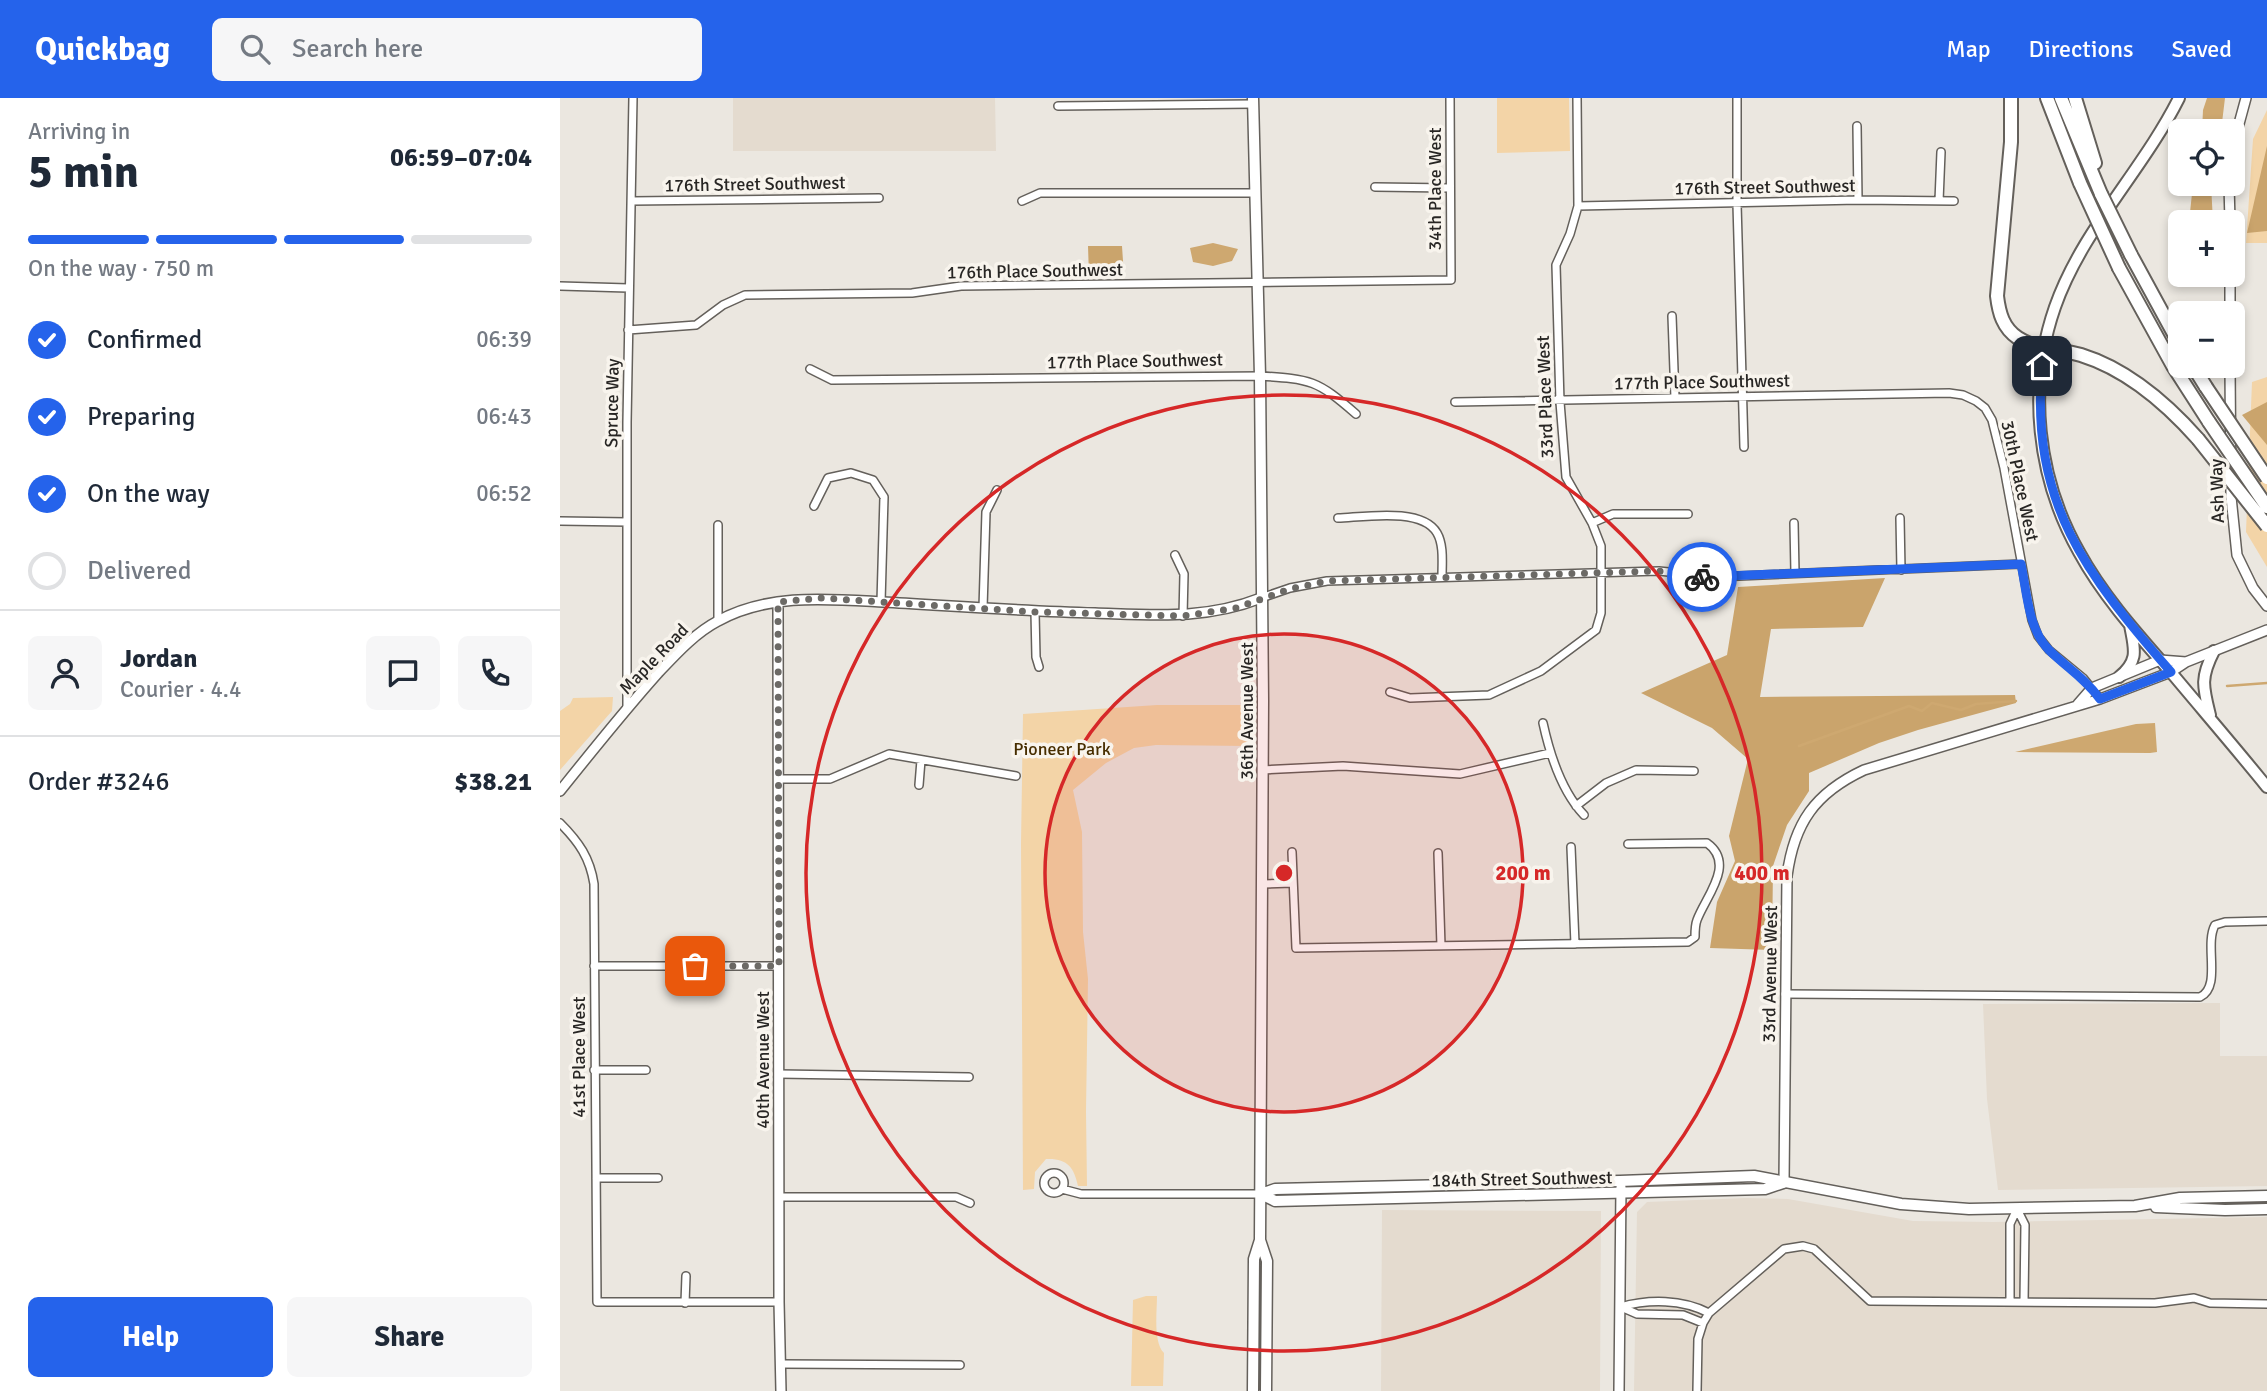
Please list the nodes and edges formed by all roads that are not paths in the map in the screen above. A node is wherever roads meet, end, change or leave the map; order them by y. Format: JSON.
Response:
{"nodes":[{"id":1,"x":633,"y":98,"type":"edge"},
{"id":2,"x":1450,"y":98,"type":"edge"},
{"id":3,"x":1577,"y":98,"type":"edge"},
{"id":4,"x":1737,"y":98,"type":"edge"},
{"id":5,"x":2011,"y":98,"type":"edge"},
{"id":6,"x":2047,"y":98,"type":"edge"},
{"id":7,"x":2062,"y":98,"type":"edge"},
{"id":8,"x":2075,"y":98,"type":"edge"},
{"id":9,"x":2179,"y":98,"type":"edge"},
{"id":10,"x":2246,"y":98,"type":"edge"},
{"id":11,"x":1253,"y":101,"type":"edge"},
{"id":12,"x":1058,"y":106,"type":"dead end"},
{"id":13,"x":2240,"y":119,"type":"edge"},
{"id":14,"x":1857,"y":126,"type":"dead end"},
{"id":15,"x":1941,"y":152,"type":"dead end"},
{"id":16,"x":2090,"y":158,"type":"junction"},
{"id":17,"x":1375,"y":187,"type":"dead end"},
{"id":18,"x":1450,"y":188,"type":"junction"},
{"id":19,"x":1256,"y":194,"type":"junction"},
{"id":20,"x":878,"y":198,"type":"dead end"},
{"id":21,"x":1858,"y":200,"type":"junction"},
{"id":22,"x":632,"y":201,"type":"junction"},
{"id":23,"x":1022,"y":201,"type":"dead end"},
{"id":24,"x":1939,"y":201,"type":"junction"},
{"id":25,"x":1954,"y":201,"type":"dead end"},
{"id":26,"x":1737,"y":204,"type":"junction"},
{"id":27,"x":1578,"y":206,"type":"junction"},
{"id":28,"x":1451,"y":280,"type":"joint"},
{"id":29,"x":1258,"y":283,"type":"junction"},
{"id":30,"x":560,"y":286,"type":"edge"},
{"id":31,"x":628,"y":288,"type":"junction"},
{"id":32,"x":1672,"y":316,"type":"dead end"},
{"id":33,"x":2168,"y":323,"type":"edge"},
{"id":34,"x":628,"y":330,"type":"junction"},
{"id":35,"x":2044,"y":347,"type":"junction"},
{"id":36,"x":810,"y":369,"type":"dead end"},
{"id":37,"x":1260,"y":376,"type":"junction"},
{"id":38,"x":2200,"y":378,"type":"edge"},
{"id":39,"x":2230,"y":378,"type":"edge"},
{"id":40,"x":1949,"y":393,"type":"joint"},
{"id":41,"x":1742,"y":396,"type":"junction"},
{"id":42,"x":1675,"y":398,"type":"junction"},
{"id":43,"x":1455,"y":402,"type":"dead end"},
{"id":44,"x":1560,"y":402,"type":"junction"},
{"id":45,"x":1356,"y":414,"type":"dead end"},
{"id":46,"x":1744,"y":447,"type":"dead end"},
{"id":47,"x":2267,"y":478,"type":"edge"},
{"id":48,"x":997,"y":490,"type":"dead end"},
{"id":49,"x":814,"y":506,"type":"dead end"},
{"id":50,"x":2267,"y":507,"type":"edge"},
{"id":51,"x":1688,"y":514,"type":"dead end"},
{"id":52,"x":1338,"y":518,"type":"dead end"},
{"id":53,"x":1900,"y":518,"type":"dead end"},
{"id":54,"x":560,"y":521,"type":"edge"},
{"id":55,"x":627,"y":522,"type":"junction"},
{"id":56,"x":1592,"y":523,"type":"junction"},
{"id":57,"x":1794,"y":523,"type":"dead end"},
{"id":58,"x":718,"y":525,"type":"dead end"},
{"id":59,"x":2267,"y":526,"type":"edge"},
{"id":60,"x":1175,"y":555,"type":"dead end"},
{"id":61,"x":2021,"y":564,"type":"junction"},
{"id":62,"x":1900,"y":570,"type":"junction"},
{"id":63,"x":1603,"y":572,"type":"junction"},
{"id":64,"x":1796,"y":573,"type":"junction"},
{"id":65,"x":1442,"y":576,"type":"junction"},
{"id":66,"x":1261,"y":598,"type":"junction"},
{"id":67,"x":778,"y":602,"type":"junction"},
{"id":68,"x":881,"y":602,"type":"junction"},
{"id":69,"x":2267,"y":606,"type":"edge"},
{"id":70,"x":983,"y":607,"type":"junction"},
{"id":71,"x":1035,"y":612,"type":"junction"},
{"id":72,"x":1183,"y":616,"type":"junction"},
{"id":73,"x":718,"y":621,"type":"junction"},
{"id":74,"x":2130,"y":625,"type":"junction"},
{"id":75,"x":2267,"y":630,"type":"edge"},
{"id":76,"x":2214,"y":651,"type":"junction"},
{"id":77,"x":2160,"y":660,"type":"junction"},
{"id":78,"x":2186,"y":662,"type":"junction"},
{"id":79,"x":1039,"y":667,"type":"dead end"},
{"id":80,"x":2171,"y":672,"type":"junction"},
{"id":81,"x":2119,"y":677,"type":"junction"},
{"id":82,"x":2092,"y":688,"type":"junction"},
{"id":83,"x":1390,"y":692,"type":"dead end"},
{"id":84,"x":2100,"y":699,"type":"junction"},
{"id":85,"x":2078,"y":704,"type":"junction"},
{"id":86,"x":627,"y":708,"type":"junction"},
{"id":87,"x":2210,"y":718,"type":"junction"},
{"id":88,"x":1543,"y":723,"type":"dead end"},
{"id":89,"x":1550,"y":753,"type":"junction"},
{"id":90,"x":921,"y":760,"type":"junction"},
{"id":91,"x":1262,"y":769,"type":"junction"},
{"id":92,"x":1694,"y":772,"type":"dead end"},
{"id":93,"x":1016,"y":776,"type":"dead end"},
{"id":94,"x":778,"y":779,"type":"junction"},
{"id":95,"x":919,"y":785,"type":"dead end"},
{"id":96,"x":2267,"y":787,"type":"edge"},
{"id":97,"x":560,"y":791,"type":"edge"},
{"id":98,"x":1576,"y":806,"type":"junction"},
{"id":99,"x":1584,"y":815,"type":"dead end"},
{"id":100,"x":560,"y":823,"type":"edge"},
{"id":101,"x":1628,"y":844,"type":"dead end"},
{"id":102,"x":1571,"y":847,"type":"dead end"},
{"id":103,"x":1292,"y":852,"type":"dead end"},
{"id":104,"x":1438,"y":853,"type":"dead end"},
{"id":105,"x":1292,"y":883,"type":"junction"},
{"id":106,"x":1263,"y":884,"type":"junction"},
{"id":107,"x":2267,"y":921,"type":"edge"},
{"id":108,"x":1575,"y":944,"type":"junction"},
{"id":109,"x":1441,"y":946,"type":"junction"},
{"id":110,"x":594,"y":966,"type":"junction"},
{"id":111,"x":779,"y":966,"type":"junction"},
{"id":112,"x":1786,"y":994,"type":"junction"},
{"id":113,"x":594,"y":1070,"type":"junction"},
{"id":114,"x":646,"y":1070,"type":"dead end"},
{"id":115,"x":779,"y":1074,"type":"junction"},
{"id":116,"x":969,"y":1077,"type":"dead end"},
{"id":117,"x":596,"y":1178,"type":"junction"},
{"id":118,"x":658,"y":1178,"type":"dead end"},
{"id":119,"x":1784,"y":1183,"type":"junction"},
{"id":120,"x":1421,"y":1185,"type":"junction"},
{"id":121,"x":1621,"y":1187,"type":"junction"},
{"id":122,"x":1062,"y":1189,"type":"dead end"},
{"id":123,"x":1261,"y":1194,"type":"junction"},
{"id":124,"x":1500,"y":1195,"type":"junction"},
{"id":125,"x":779,"y":1197,"type":"junction"},
{"id":126,"x":2262,"y":1197,"type":"edge"},
{"id":127,"x":1369,"y":1199,"type":"junction"},
{"id":128,"x":970,"y":1203,"type":"dead end"},
{"id":129,"x":2267,"y":1203,"type":"edge"},
{"id":130,"x":2135,"y":1206,"type":"junction"},
{"id":131,"x":2017,"y":1209,"type":"junction"},
{"id":132,"x":2267,"y":1209,"type":"edge"},
{"id":133,"x":2225,"y":1210,"type":"junction"},
{"id":134,"x":1260,"y":1240,"type":"junction"},
{"id":135,"x":686,"y":1276,"type":"dead end"},
{"id":136,"x":779,"y":1302,"type":"junction"},
{"id":137,"x":2010,"y":1302,"type":"junction"},
{"id":138,"x":2024,"y":1302,"type":"junction"},
{"id":139,"x":685,"y":1303,"type":"junction"},
{"id":140,"x":2267,"y":1304,"type":"edge"},
{"id":141,"x":1620,"y":1307,"type":"junction"},
{"id":142,"x":1709,"y":1313,"type":"junction"},
{"id":143,"x":1703,"y":1323,"type":"junction"},
{"id":144,"x":781,"y":1364,"type":"junction"},
{"id":145,"x":960,"y":1365,"type":"dead end"},
{"id":146,"x":781,"y":1391,"type":"edge"},
{"id":147,"x":1253,"y":1391,"type":"edge"},
{"id":148,"x":1266,"y":1391,"type":"edge"},
{"id":149,"x":1619,"y":1391,"type":"edge"},
{"id":150,"x":1697,"y":1391,"type":"edge"}],
"edges":[{"from":1,"to":22,"type":"street","name":"Spruce Way"},
{"from":2,"to":18,"type":"street","name":"34th Place West"},
{"from":3,"to":27,"type":"street","name":"33rd Place West"},
{"from":4,"to":26,"type":"street"},
{"from":5,"to":35,"type":"highway"},
{"from":6,"to":50,"type":"highway","bridge":true},
{"from":7,"to":16,"type":"highway"},
{"from":8,"to":16,"type":"highway"},
{"from":9,"to":35,"type":"main road"},
{"from":10,"to":13,"type":"street"},
{"from":11,"to":12,"type":"street"},
{"from":11,"to":19,"type":"main road","name":"36th Avenue West"},
{"from":14,"to":21,"type":"street"},
{"from":15,"to":24,"type":"street"},
{"from":16,"to":33,"type":"highway","bridge":true},
{"from":17,"to":18,"type":"street"},
{"from":18,"to":28,"type":"street","name":"34th Place West"},
{"from":19,"to":23,"type":"street"},
{"from":19,"to":29,"type":"main road","name":"36th Avenue West"},
{"from":20,"to":22,"type":"street","name":"176th Street Southwest"},
{"from":21,"to":24,"type":"street","name":"176th Street Southwest"},
{"from":21,"to":26,"type":"street","name":"176th Street Southwest"},
{"from":22,"to":31,"type":"street","name":"Spruce Way"},
{"from":24,"to":25,"type":"street","name":"176th Street Southwest"},
{"from":26,"to":27,"type":"street","name":"176th Street Southwest"},
{"from":26,"to":41,"type":"street"},
{"from":27,"to":44,"type":"street","name":"33rd Place West"},
{"from":28,"to":29,"type":"street","name":"176th Place Southwest"},
{"from":29,"to":34,"type":"street","name":"176th Place Southwest"},
{"from":29,"to":37,"type":"main road","name":"36th Avenue West"},
{"from":30,"to":31,"type":"street"},
{"from":31,"to":34,"type":"street","name":"Spruce Way"},
{"from":32,"to":42,"type":"street"},
{"from":34,"to":55,"type":"street","name":"Spruce Way"},
{"from":35,"to":59,"type":"highway","bridge":true},
{"from":35,"to":74,"type":"main road"},
{"from":36,"to":37,"type":"street","name":"177th Place Southwest"},
{"from":37,"to":45,"type":"street","name":"177th Place Southwest"},
{"from":37,"to":66,"type":"main road","name":"36th Avenue West"},
{"from":38,"to":47,"type":"highway","bridge":true},
{"from":39,"to":69,"type":"street","name":"Ash Way"},
{"from":40,"to":41,"type":"street","name":"177th Place Southwest"},
{"from":40,"to":61,"type":"street","name":"30th Place West"},
{"from":41,"to":42,"type":"street","name":"177th Place Southwest"},
{"from":41,"to":46,"type":"street"},
{"from":42,"to":44,"type":"street","name":"177th Place Southwest"},
{"from":43,"to":44,"type":"street","name":"177th Place Southwest"},
{"from":44,"to":56,"type":"street","name":"33rd Place West"},
{"from":48,"to":70,"type":"street"},
{"from":49,"to":68,"type":"street"},
{"from":51,"to":56,"type":"street"},
{"from":52,"to":65,"type":"street"},
{"from":53,"to":62,"type":"street"},
{"from":54,"to":55,"type":"street"},
{"from":55,"to":86,"type":"street","name":"Spruce Way"},
{"from":56,"to":63,"type":"street","name":"33rd Place West"},
{"from":57,"to":64,"type":"street"},
{"from":58,"to":73,"type":"street"},
{"from":60,"to":72,"type":"street"},
{"from":61,"to":62,"type":"street"},
{"from":61,"to":82,"type":"street","name":"30th Place West"},
{"from":62,"to":64,"type":"street"},
{"from":63,"to":64,"type":"street"},
{"from":63,"to":65,"type":"street"},
{"from":63,"to":83,"type":"street","name":"33rd Place West"},
{"from":65,"to":66,"type":"street"},
{"from":66,"to":72,"type":"street","name":"Maple Road"},
{"from":66,"to":91,"type":"main road","name":"36th Avenue West"},
{"from":67,"to":68,"type":"street","name":"Maple Road"},
{"from":67,"to":73,"type":"street","name":"Maple Road"},
{"from":67,"to":94,"type":"street","name":"40th Avenue West"},
{"from":68,"to":70,"type":"street","name":"Maple Road"},
{"from":70,"to":71,"type":"street","name":"Maple Road"},
{"from":71,"to":72,"type":"street","name":"Maple Road"},
{"from":71,"to":79,"type":"street"},
{"from":73,"to":86,"type":"street","name":"Maple Road"},
{"from":74,"to":77,"type":"main road"},
{"from":74,"to":81,"type":"main road"},
{"from":75,"to":76,"type":"street"},
{"from":76,"to":78,"type":"street"},
{"from":76,"to":87,"type":"main road"},
{"from":77,"to":78,"type":"street"},
{"from":77,"to":80,"type":"main road"},
{"from":77,"to":81,"type":"street"},
{"from":78,"to":80,"type":"street"},
{"from":80,"to":84,"type":"street","name":"33rd Avenue West"},
{"from":80,"to":87,"type":"main road"},
{"from":81,"to":82,"type":"street"},
{"from":82,"to":84,"type":"street","name":"30th Place West"},
{"from":82,"to":85,"type":"street"},
{"from":84,"to":85,"type":"street","name":"33rd Avenue West"},
{"from":85,"to":112,"type":"street","name":"33rd Avenue West"},
{"from":86,"to":97,"type":"street","name":"Maple Road"},
{"from":87,"to":96,"type":"main road"},
{"from":88,"to":89,"type":"street"},
{"from":89,"to":91,"type":"street"},
{"from":89,"to":98,"type":"street"},
{"from":90,"to":93,"type":"street"},
{"from":90,"to":94,"type":"street"},
{"from":90,"to":95,"type":"street"},
{"from":91,"to":106,"type":"main road","name":"36th Avenue West"},
{"from":92,"to":98,"type":"street"},
{"from":94,"to":111,"type":"street","name":"40th Avenue West"},
{"from":98,"to":99,"type":"street"},
{"from":100,"to":110,"type":"street","name":"41st Place West"},
{"from":101,"to":108,"type":"street"},
{"from":102,"to":108,"type":"street"},
{"from":103,"to":105,"type":"street"},
{"from":104,"to":109,"type":"street"},
{"from":105,"to":106,"type":"street"},
{"from":105,"to":109,"type":"street"},
{"from":106,"to":123,"type":"main road","name":"36th Avenue West"},
{"from":107,"to":112,"type":"street"},
{"from":108,"to":109,"type":"street"},
{"from":110,"to":111,"type":"street"},
{"from":110,"to":113,"type":"street","name":"41st Place West"},
{"from":111,"to":115,"type":"street","name":"40th Avenue West"},
{"from":112,"to":119,"type":"street","name":"33rd Avenue West"},
{"from":113,"to":114,"type":"street"},
{"from":113,"to":117,"type":"street","name":"41st Place West"},
{"from":115,"to":116,"type":"street"},
{"from":115,"to":125,"type":"street","name":"40th Avenue West"},
{"from":117,"to":118,"type":"street"},
{"from":117,"to":139,"type":"street","name":"41st Place West"},
{"from":119,"to":121,"type":"main road","name":"184th Street Southwest"},
{"from":119,"to":131,"type":"main road","name":"184th Street Southwest"},
{"from":120,"to":121,"type":"main road","name":"184th Street Southwest"},
{"from":120,"to":123,"type":"main road","name":"184th Street Southwest"},
{"from":120,"to":124,"type":"main road"},
{"from":120,"to":127,"type":"main road"},
{"from":121,"to":124,"type":"main road","name":"184th Street Southwest"},
{"from":121,"to":141,"type":"street"},
{"from":122,"to":123,"type":"street","name":"184th Street Southwest"},
{"from":123,"to":127,"type":"main road","name":"184th Street Southwest"},
{"from":123,"to":134,"type":"main road","name":"36th Avenue West"},
{"from":124,"to":127,"type":"main road","name":"184th Street Southwest"},
{"from":125,"to":128,"type":"street"},
{"from":125,"to":136,"type":"street","name":"40th Avenue West"},
{"from":126,"to":129,"type":"main road"},
{"from":126,"to":130,"type":"main road","name":"184th Street Southwest"},
{"from":126,"to":133,"type":"main road"},
{"from":130,"to":131,"type":"main road","name":"184th Street Southwest"},
{"from":130,"to":133,"type":"main road","name":"184th Street Southwest"},
{"from":131,"to":137,"type":"street"},
{"from":131,"to":138,"type":"street"},
{"from":132,"to":133,"type":"main road","name":"184th Street Southwest"},
{"from":134,"to":147,"type":"main road","name":"36th Avenue West"},
{"from":134,"to":148,"type":"main road","name":"36th Avenue West"},
{"from":135,"to":139,"type":"street"},
{"from":136,"to":139,"type":"street"},
{"from":136,"to":144,"type":"street","name":"40th Avenue West"},
{"from":137,"to":138,"type":"street"},
{"from":137,"to":142,"type":"street"},
{"from":138,"to":140,"type":"street"},
{"from":141,"to":142,"type":"street"},
{"from":141,"to":143,"type":"street"},
{"from":141,"to":149,"type":"street"},
{"from":142,"to":143,"type":"street"},
{"from":143,"to":150,"type":"street"},
{"from":144,"to":145,"type":"street"},
{"from":144,"to":146,"type":"street","name":"40th Avenue West"}]}
